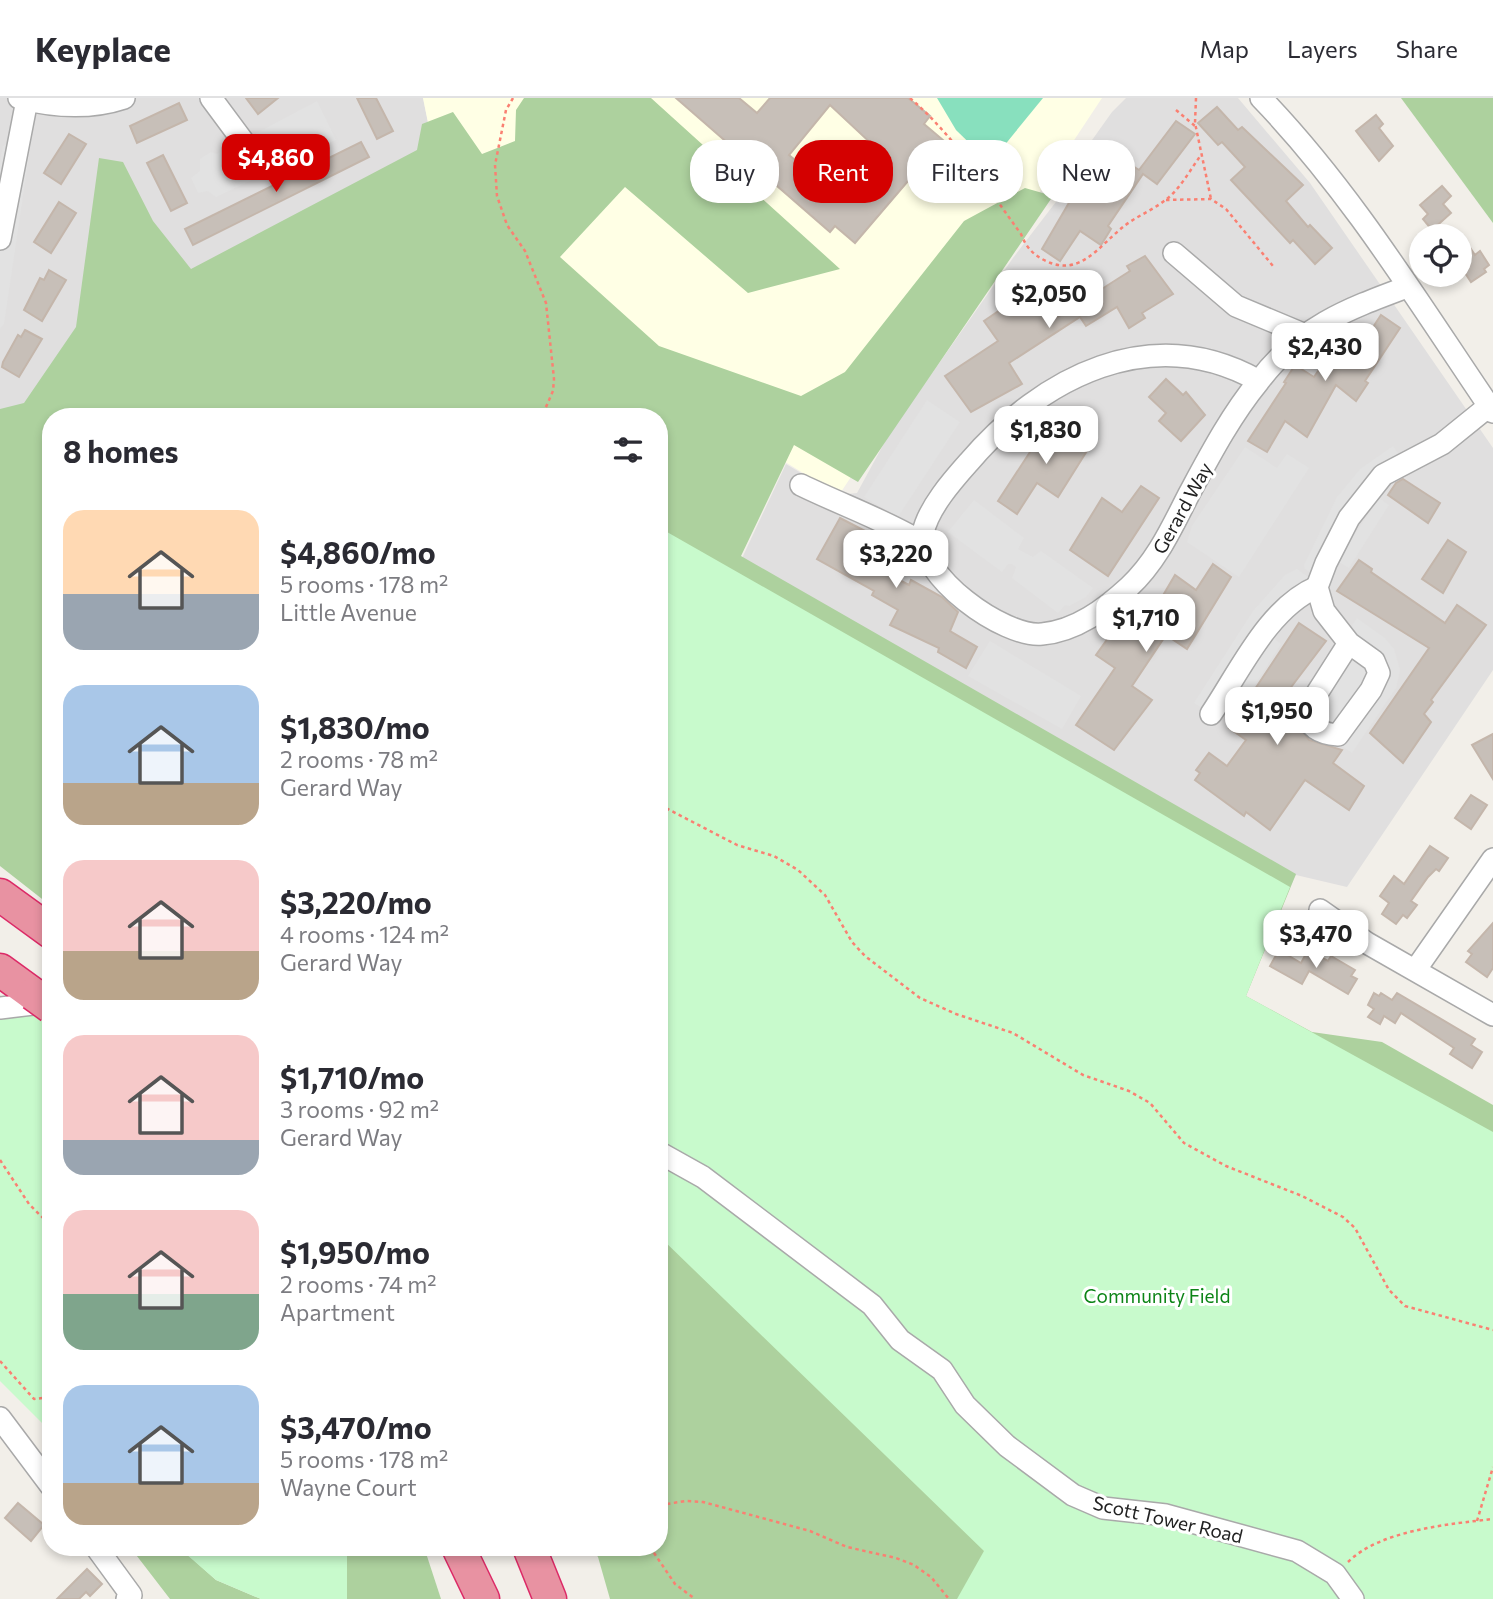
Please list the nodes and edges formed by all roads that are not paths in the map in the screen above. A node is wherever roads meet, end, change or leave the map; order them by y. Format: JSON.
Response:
{"nodes":[{"id":1,"x":124,"y":98,"type":"edge"},
{"id":2,"x":211,"y":98,"type":"edge"},
{"id":3,"x":1261,"y":98,"type":"edge"},
{"id":4,"x":23,"y":99,"type":"edge"},
{"id":5,"x":254,"y":156,"type":"dead end"},
{"id":6,"x":0,"y":239,"type":"edge"},
{"id":7,"x":1174,"y":253,"type":"dead end"},
{"id":8,"x":1407,"y":286,"type":"junction"},
{"id":9,"x":1303,"y":334,"type":"junction"},
{"id":10,"x":1259,"y":381,"type":"junction"},
{"id":11,"x":1491,"y":409,"type":"edge"},
{"id":12,"x":801,"y":485,"type":"dead end"},
{"id":13,"x":923,"y":544,"type":"junction"},
{"id":14,"x":1317,"y":587,"type":"junction"},
{"id":15,"x":1349,"y":643,"type":"dead end"},
{"id":16,"x":1211,"y":715,"type":"dead end"},
{"id":17,"x":1493,"y":859,"type":"edge"},
{"id":18,"x":0,"y":895,"type":"edge"},
{"id":19,"x":1320,"y":911,"type":"dead end"},
{"id":20,"x":42,"y":925,"type":"edge"},
{"id":21,"x":1416,"y":969,"type":"junction"},
{"id":22,"x":0,"y":970,"type":"edge"},
{"id":23,"x":42,"y":999,"type":"edge"},
{"id":24,"x":42,"y":1001,"type":"edge"},
{"id":25,"x":0,"y":1008,"type":"edge"},
{"id":26,"x":1493,"y":1015,"type":"edge"},
{"id":27,"x":668,"y":1157,"type":"edge"},
{"id":28,"x":0,"y":1418,"type":"edge"},
{"id":29,"x":42,"y":1474,"type":"edge"},
{"id":30,"x":102,"y":1556,"type":"edge"},
{"id":31,"x":451,"y":1556,"type":"edge"},
{"id":32,"x":462,"y":1556,"type":"edge"},
{"id":33,"x":533,"y":1556,"type":"edge"},
{"id":34,"x":129,"y":1597,"type":"edge"},
{"id":35,"x":466,"y":1599,"type":"edge"},
{"id":36,"x":483,"y":1599,"type":"edge"},
{"id":37,"x":550,"y":1599,"type":"edge"},
{"id":38,"x":1353,"y":1599,"type":"edge"}],
"edges":[{"from":1,"to":4,"type":"street"},
{"from":2,"to":5,"type":"street"},
{"from":3,"to":8,"type":"street"},
{"from":4,"to":6,"type":"street"},
{"from":7,"to":9,"type":"street"},
{"from":8,"to":9,"type":"street","name":"Gerard Way"},
{"from":8,"to":11,"type":"street"},
{"from":9,"to":10,"type":"street","name":"Gerard Way"},
{"from":10,"to":13,"type":"street"},
{"from":10,"to":13,"type":"street","name":"Gerard Way"},
{"from":11,"to":14,"type":"street"},
{"from":12,"to":13,"type":"street"},
{"from":14,"to":15,"type":"street"},
{"from":14,"to":16,"type":"street"},
{"from":17,"to":21,"type":"street"},
{"from":18,"to":20,"type":"highway"},
{"from":19,"to":21,"type":"street"},
{"from":21,"to":26,"type":"street"},
{"from":22,"to":23,"type":"highway"},
{"from":24,"to":25,"type":"street"},
{"from":27,"to":38,"type":"street","name":"Scott Tower Road"},
{"from":28,"to":29,"type":"street"},
{"from":30,"to":34,"type":"street"},
{"from":31,"to":35,"type":"highway"},
{"from":32,"to":36,"type":"highway"},
{"from":33,"to":37,"type":"highway"}]}
